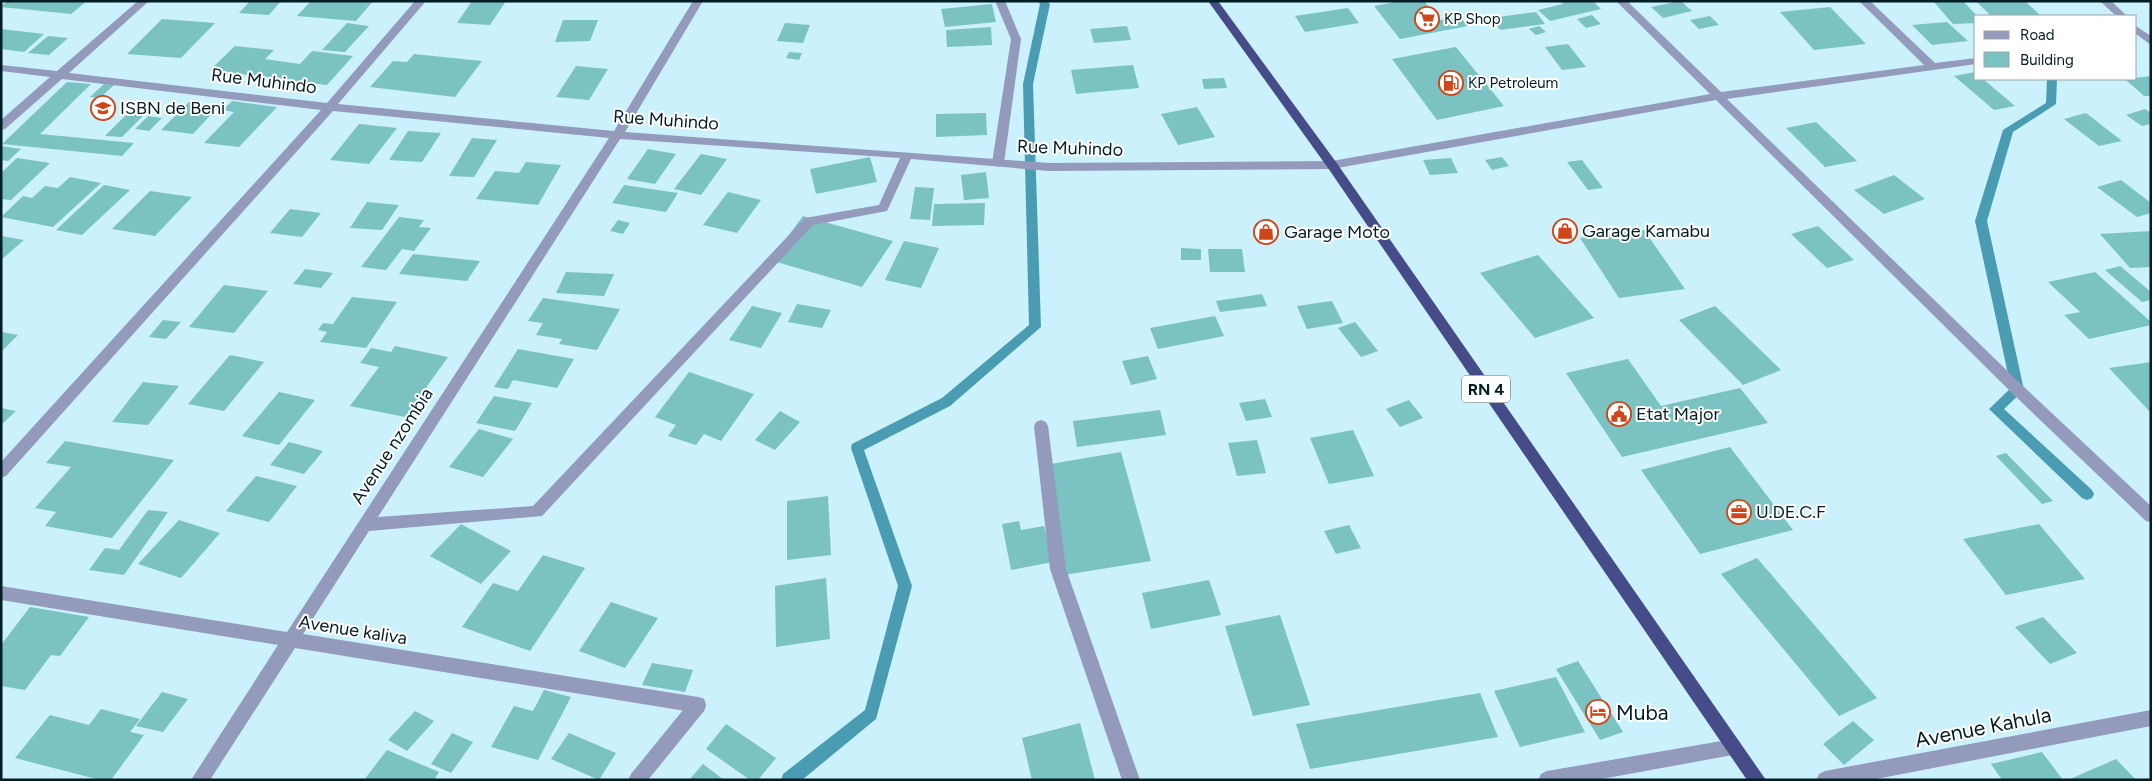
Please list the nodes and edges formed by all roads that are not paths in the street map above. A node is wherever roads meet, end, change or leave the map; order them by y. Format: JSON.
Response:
{"nodes":[{"id":1,"x":144,"y":1,"type":"edge"},
{"id":2,"x":421,"y":1,"type":"edge"},
{"id":3,"x":698,"y":1,"type":"edge"},
{"id":4,"x":1000,"y":1,"type":"edge"},
{"id":5,"x":1213,"y":1,"type":"edge"},
{"id":6,"x":1621,"y":1,"type":"edge"},
{"id":7,"x":1864,"y":1,"type":"edge"},
{"id":8,"x":2105,"y":1,"type":"edge"},
{"id":9,"x":2121,"y":15,"type":"edge"},
{"id":10,"x":2137,"y":30,"type":"edge"},
{"id":11,"x":2146,"y":40,"type":"edge"},
{"id":12,"x":1974,"y":61,"type":"edge"},
{"id":13,"x":1932,"y":66,"type":"junction"},
{"id":14,"x":1,"y":68,"type":"edge"},
{"id":15,"x":62,"y":74,"type":"junction"},
{"id":16,"x":1720,"y":96,"type":"junction"},
{"id":17,"x":330,"y":107,"type":"junction"},
{"id":18,"x":1,"y":126,"type":"edge"},
{"id":19,"x":617,"y":135,"type":"junction"},
{"id":20,"x":906,"y":155,"type":"junction"},
{"id":21,"x":998,"y":163,"type":"junction"},
{"id":22,"x":1332,"y":165,"type":"junction"},
{"id":23,"x":1050,"y":168,"type":"joint"},
{"id":24,"x":1041,"y":426,"type":"dead end"},
{"id":25,"x":1,"y":472,"type":"edge"},
{"id":26,"x":2151,"y":516,"type":"edge"},
{"id":27,"x":363,"y":525,"type":"junction"},
{"id":28,"x":1,"y":593,"type":"edge"},
{"id":29,"x":289,"y":640,"type":"junction"},
{"id":30,"x":2151,"y":718,"type":"edge"},
{"id":31,"x":1733,"y":748,"type":"junction"},
{"id":32,"x":200,"y":780,"type":"edge"},
{"id":33,"x":637,"y":780,"type":"edge"},
{"id":34,"x":1131,"y":780,"type":"edge"},
{"id":35,"x":1547,"y":780,"type":"edge"},
{"id":36,"x":1757,"y":780,"type":"edge"},
{"id":37,"x":1824,"y":780,"type":"edge"}],
"edges":[{"from":1,"to":15,"type":"street"},
{"from":2,"to":17,"type":"street"},
{"from":3,"to":19,"type":"street","name":"Avenue nzombia"},
{"from":4,"to":21,"type":"street"},
{"from":5,"to":22,"type":"highway","number":"RN 4"},
{"from":6,"to":16,"type":"street"},
{"from":7,"to":13,"type":"street"},
{"from":8,"to":9,"type":"street"},
{"from":10,"to":11,"type":"street"},
{"from":12,"to":13,"type":"street"},
{"from":13,"to":16,"type":"street"},
{"from":14,"to":15,"type":"street","name":"Rue Muhindo"},
{"from":15,"to":17,"type":"street","name":"Rue Muhindo"},
{"from":15,"to":18,"type":"street"},
{"from":16,"to":22,"type":"street"},
{"from":16,"to":26,"type":"street"},
{"from":17,"to":19,"type":"street","name":"Rue Muhindo"},
{"from":17,"to":25,"type":"street"},
{"from":19,"to":20,"type":"street","name":"Rue Muhindo"},
{"from":19,"to":27,"type":"street","name":"Avenue nzombia"},
{"from":20,"to":21,"type":"street","name":"Rue Muhindo"},
{"from":20,"to":27,"type":"street"},
{"from":21,"to":23,"type":"street","name":"Rue Muhindo"},
{"from":22,"to":23,"type":"street","name":"Rue Muhindo"},
{"from":22,"to":31,"type":"highway","number":"RN 4"},
{"from":24,"to":34,"type":"street"},
{"from":27,"to":29,"type":"street","name":"Avenue nzombia"},
{"from":28,"to":29,"type":"street","name":"Avenue kaliva"},
{"from":29,"to":32,"type":"street","name":"Avenue nzombia"},
{"from":29,"to":33,"type":"street","name":"Avenue kaliva"},
{"from":30,"to":37,"type":"street","name":"Avenue Kahula"},
{"from":31,"to":35,"type":"street"},
{"from":31,"to":36,"type":"highway","number":"RN 4"}]}
